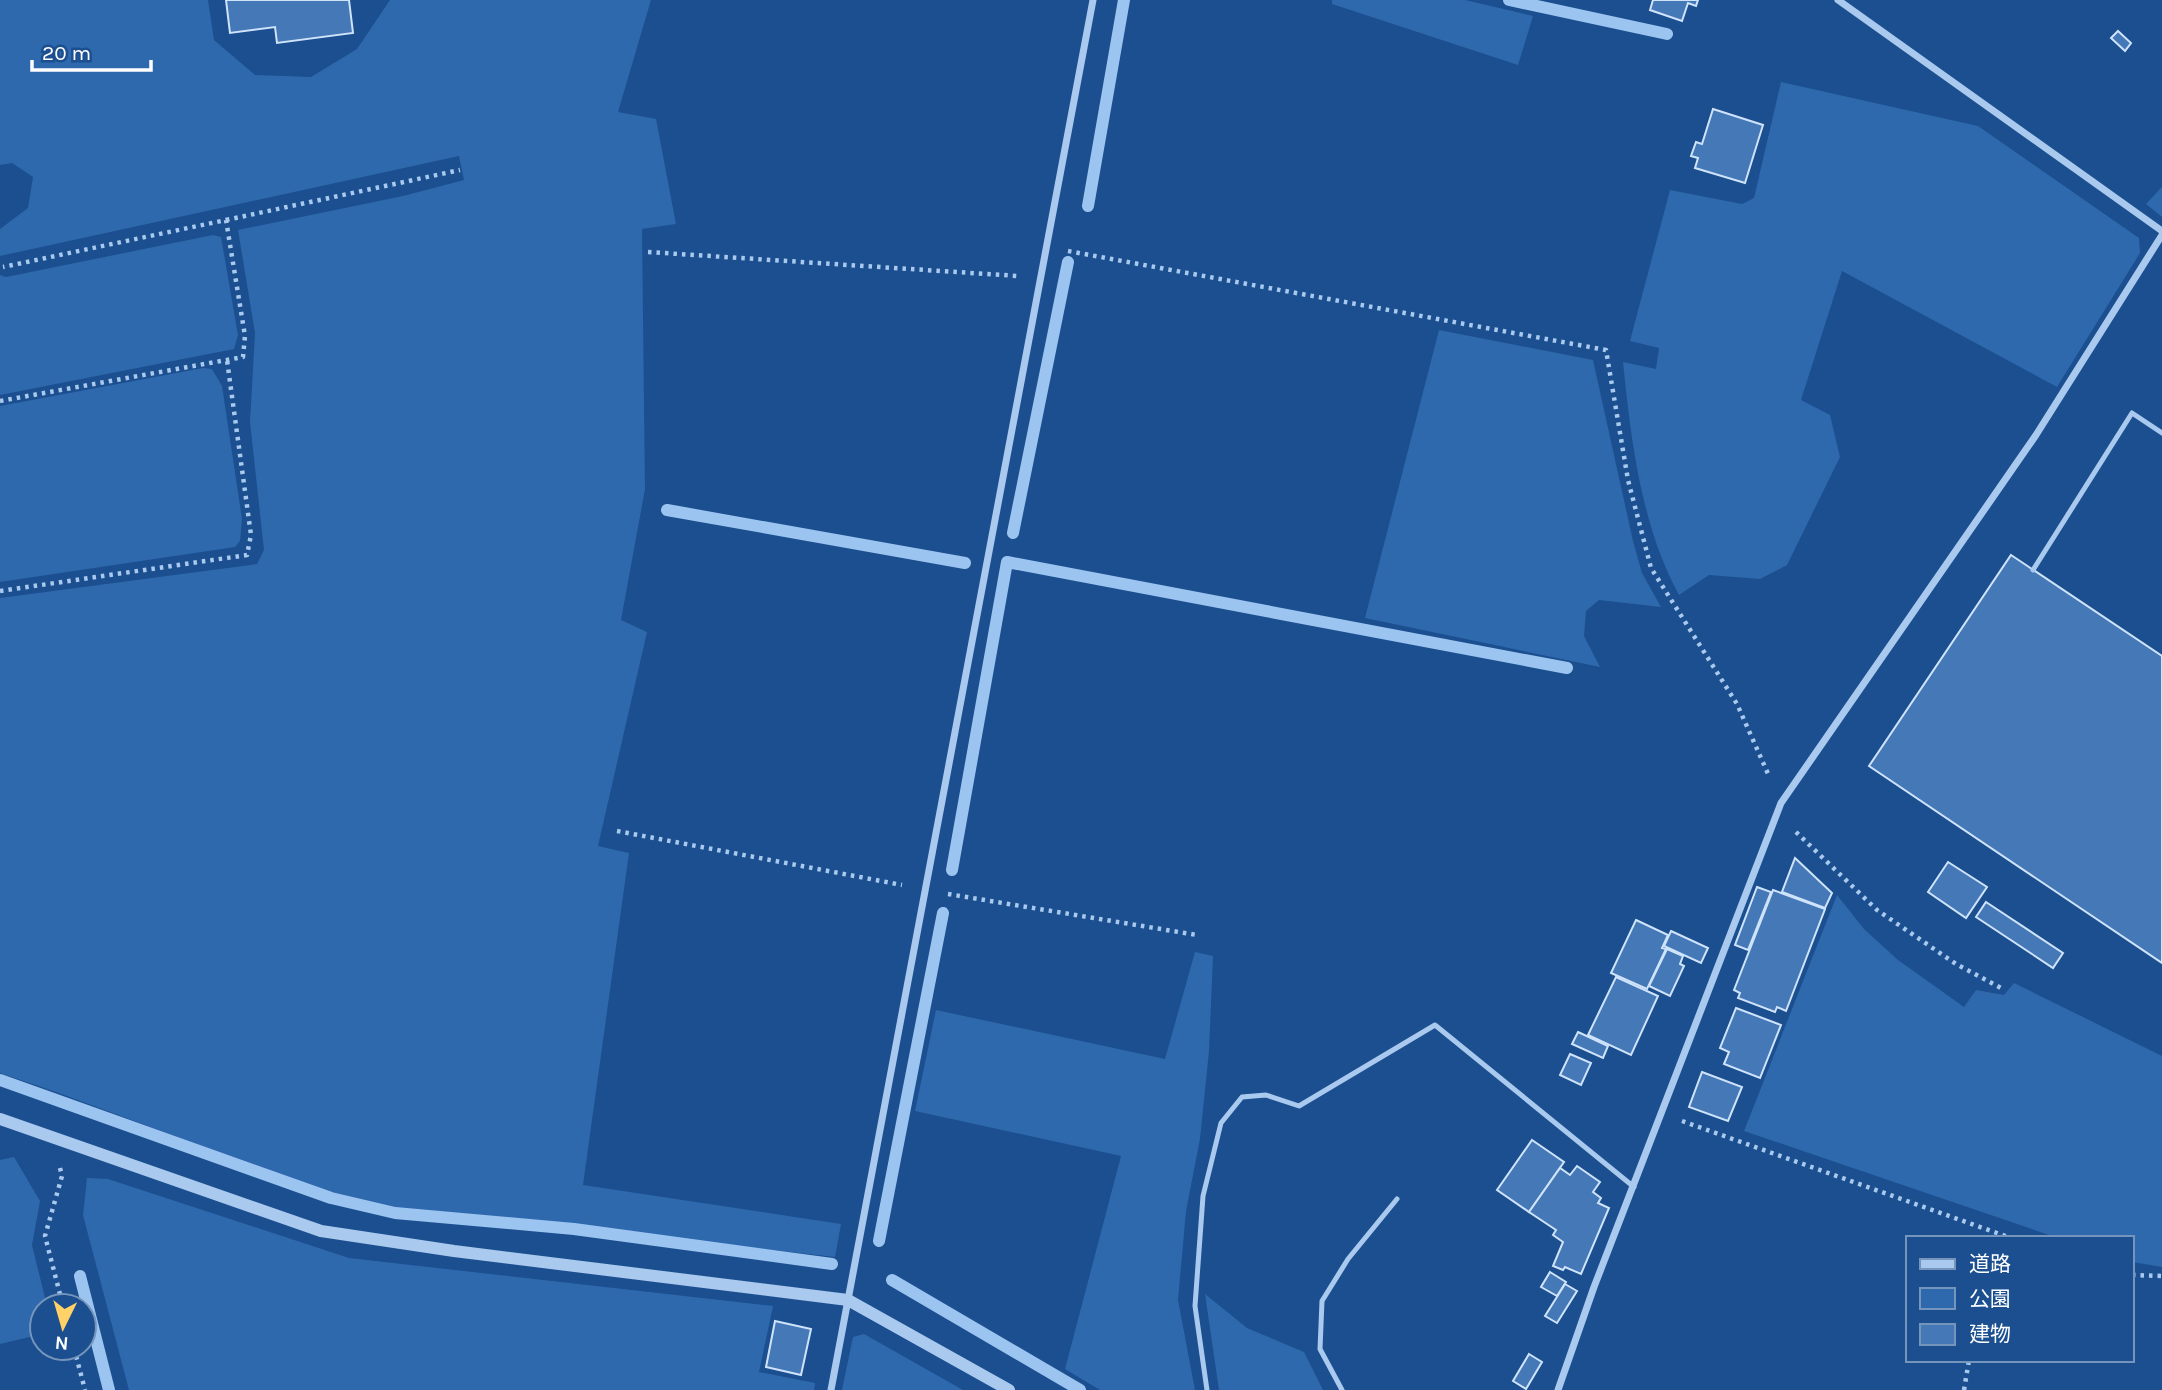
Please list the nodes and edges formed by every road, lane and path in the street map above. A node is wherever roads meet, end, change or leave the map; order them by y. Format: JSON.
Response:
{"nodes":[{"id":1,"x":1093,"y":0,"type":"edge"},
{"id":2,"x":1838,"y":0,"type":"edge"},
{"id":3,"x":460,"y":170,"type":"dead end"},
{"id":4,"x":226,"y":220,"type":"junction"},
{"id":5,"x":2162,"y":233,"type":"edge"},
{"id":6,"x":1047,"y":247,"type":"junction"},
{"id":7,"x":648,"y":252,"type":"dead end"},
{"id":8,"x":3,"y":267,"type":"dead end"},
{"id":9,"x":1041,"y":278,"type":"junction"},
{"id":10,"x":228,"y":360,"type":"junction"},
{"id":11,"x":0,"y":401,"type":"edge"},
{"id":12,"x":2162,"y":433,"type":"edge"},
{"id":13,"x":2034,"y":570,"type":"dead end"},
{"id":14,"x":0,"y":591,"type":"edge"},
{"id":15,"x":1781,"y":803,"type":"junction"},
{"id":16,"x":1776,"y":813,"type":"junction"},
{"id":17,"x":2003,"y":989,"type":"dead end"},
{"id":18,"x":1662,"y":1114,"type":"junction"},
{"id":19,"x":0,"y":1119,"type":"edge"},
{"id":20,"x":54,"y":1138,"type":"junction"},
{"id":21,"x":1634,"y":1187,"type":"junction"},
{"id":22,"x":1397,"y":1199,"type":"dead end"},
{"id":23,"x":1990,"y":1231,"type":"junction"},
{"id":24,"x":1989,"y":1236,"type":"edge"},
{"id":25,"x":2005,"y":1236,"type":"edge"},
{"id":26,"x":2134,"y":1275,"type":"edge"},
{"id":27,"x":2162,"y":1276,"type":"edge"},
{"id":28,"x":59,"y":1292,"type":"edge"},
{"id":29,"x":848,"y":1300,"type":"junction"},
{"id":30,"x":78,"y":1362,"type":"edge"},
{"id":31,"x":1969,"y":1362,"type":"edge"},
{"id":32,"x":85,"y":1390,"type":"edge"},
{"id":33,"x":831,"y":1390,"type":"edge"},
{"id":34,"x":1009,"y":1390,"type":"edge"},
{"id":35,"x":1207,"y":1390,"type":"edge"},
{"id":36,"x":1342,"y":1390,"type":"edge"},
{"id":37,"x":1558,"y":1390,"type":"edge"},
{"id":38,"x":1965,"y":1390,"type":"edge"}],
"edges":[{"from":1,"to":6,"type":"street"},
{"from":2,"to":5,"type":"street"},
{"from":3,"to":4,"type":"path"},
{"from":4,"to":8,"type":"path"},
{"from":4,"to":10,"type":"path"},
{"from":5,"to":15,"type":"street"},
{"from":6,"to":9,"type":"street"},
{"from":6,"to":15,"type":"path"},
{"from":7,"to":9,"type":"path"},
{"from":9,"to":29,"type":"street"},
{"from":10,"to":11,"type":"path"},
{"from":10,"to":14,"type":"path"},
{"from":12,"to":13,"type":"lane"},
{"from":15,"to":16,"type":"street"},
{"from":16,"to":17,"type":"path"},
{"from":16,"to":18,"type":"street"},
{"from":18,"to":21,"type":"street"},
{"from":18,"to":23,"type":"path"},
{"from":19,"to":20,"type":"street"},
{"from":20,"to":28,"type":"path"},
{"from":20,"to":29,"type":"street"},
{"from":21,"to":35,"type":"lane"},
{"from":21,"to":37,"type":"street"},
{"from":22,"to":36,"type":"lane"},
{"from":23,"to":24,"type":"path"},
{"from":23,"to":25,"type":"path"},
{"from":26,"to":27,"type":"path"},
{"from":29,"to":33,"type":"street"},
{"from":29,"to":34,"type":"street"},
{"from":30,"to":32,"type":"path"},
{"from":31,"to":38,"type":"path"}]}
